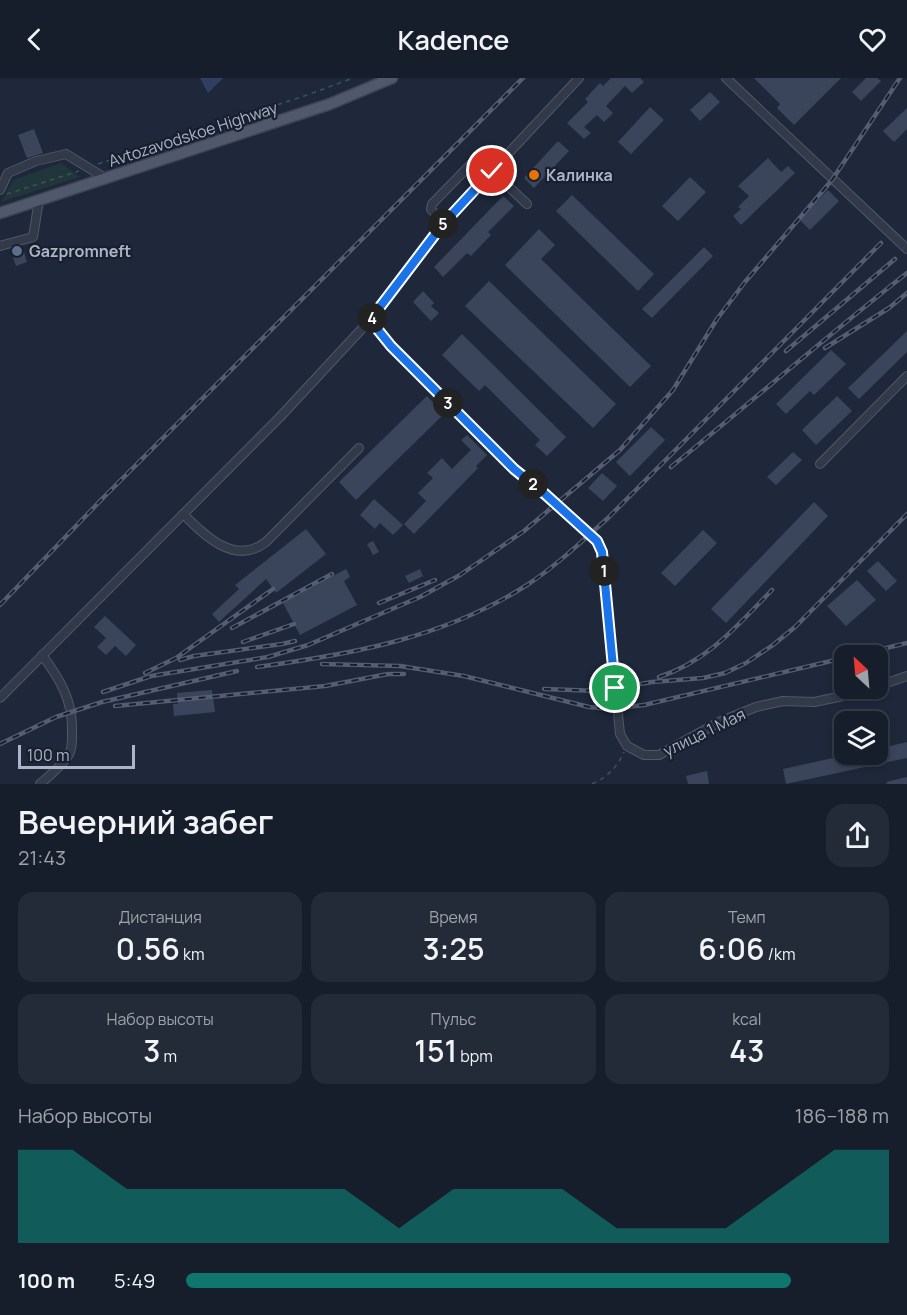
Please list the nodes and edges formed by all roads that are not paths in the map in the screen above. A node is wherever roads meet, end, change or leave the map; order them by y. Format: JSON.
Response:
{"nodes":[{"id":1,"x":392,"y":78,"type":"edge"},
{"id":2,"x":579,"y":78,"type":"edge"},
{"id":3,"x":726,"y":78,"type":"edge"},
{"id":4,"x":492,"y":171,"type":"junction"},
{"id":5,"x":105,"y":178,"type":"junction"},
{"id":6,"x":0,"y":190,"type":"edge"},
{"id":7,"x":39,"y":200,"type":"junction"},
{"id":8,"x":527,"y":204,"type":"dead end"},
{"id":9,"x":0,"y":213,"type":"edge"},
{"id":10,"x":443,"y":224,"type":"junction"},
{"id":11,"x":0,"y":246,"type":"edge"},
{"id":12,"x":907,"y":249,"type":"edge"},
{"id":13,"x":370,"y":320,"type":"junction"},
{"id":14,"x":907,"y":376,"type":"edge"},
{"id":15,"x":359,"y":447,"type":"dead end"},
{"id":16,"x":820,"y":464,"type":"dead end"},
{"id":17,"x":183,"y":514,"type":"junction"},
{"id":18,"x":42,"y":656,"type":"junction"},
{"id":19,"x":907,"y":676,"type":"edge"},
{"id":20,"x":888,"y":683,"type":"edge"},
{"id":21,"x":0,"y":698,"type":"edge"},
{"id":22,"x":834,"y":698,"type":"edge"},
{"id":23,"x":40,"y":784,"type":"edge"}],
"edges":[{"from":1,"to":5,"type":"main road","name":"Avtozavodskoe Highway"},
{"from":2,"to":4,"type":"street"},
{"from":3,"to":12,"type":"street"},
{"from":4,"to":8,"type":"street"},
{"from":4,"to":10,"type":"street"},
{"from":4,"to":10,"type":"street"},
{"from":5,"to":6,"type":"street"},
{"from":5,"to":7,"type":"main road","name":"Avtozavodskoe Highway"},
{"from":7,"to":9,"type":"main road","name":"Avtozavodskoe Highway"},
{"from":7,"to":11,"type":"street"},
{"from":10,"to":13,"type":"street"},
{"from":13,"to":17,"type":"street"},
{"from":13,"to":22,"type":"street","name":"улица 1 Мая"},
{"from":14,"to":16,"type":"street"},
{"from":15,"to":17,"type":"street"},
{"from":17,"to":18,"type":"street"},
{"from":18,"to":21,"type":"street"},
{"from":18,"to":23,"type":"street"},
{"from":19,"to":20,"type":"street"}]}
